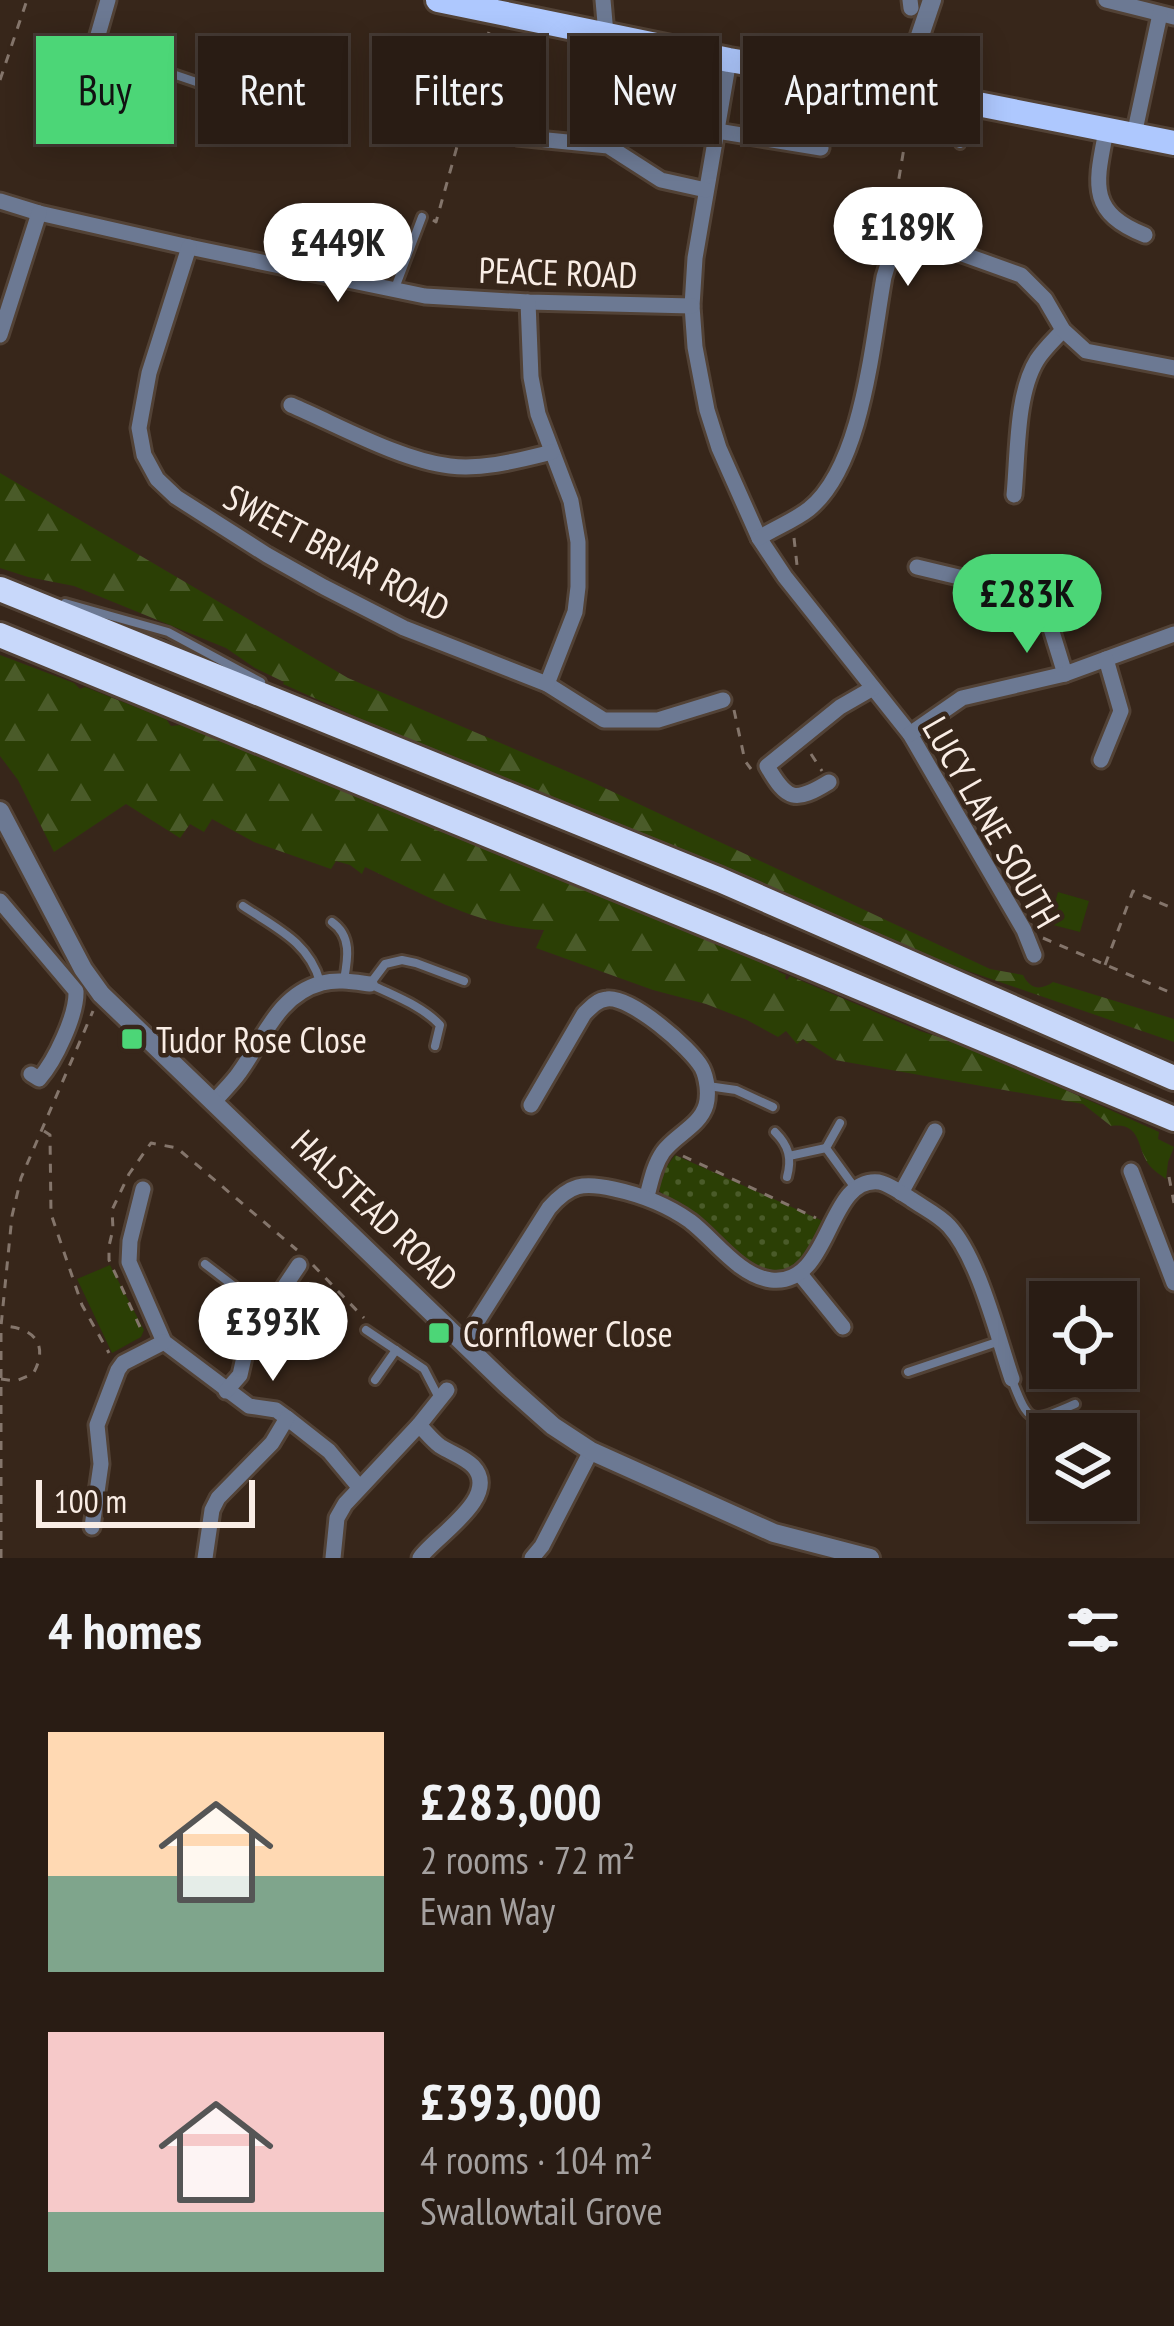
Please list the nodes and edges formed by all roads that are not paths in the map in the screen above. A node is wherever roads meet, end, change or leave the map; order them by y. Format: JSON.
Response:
{"nodes":[{"id":1,"x":108,"y":0,"type":"edge"},
{"id":2,"x":438,"y":0,"type":"edge"},
{"id":3,"x":603,"y":0,"type":"edge"},
{"id":4,"x":932,"y":0,"type":"edge"},
{"id":5,"x":1106,"y":0,"type":"edge"},
{"id":6,"x":1167,"y":16,"type":"edge"},
{"id":7,"x":606,"y":34,"type":"junction"},
{"id":8,"x":97,"y":36,"type":"edge"},
{"id":9,"x":922,"y":36,"type":"edge"},
{"id":10,"x":729,"y":60,"type":"junction"},
{"id":11,"x":743,"y":62,"type":"edge"},
{"id":12,"x":980,"y":106,"type":"edge"},
{"id":13,"x":719,"y":118,"type":"edge"},
{"id":14,"x":1106,"y":130,"type":"junction"},
{"id":15,"x":719,"y":131,"type":"edge"},
{"id":16,"x":1134,"y":135,"type":"junction"},
{"id":17,"x":546,"y":140,"type":"edge"},
{"id":18,"x":1174,"y":143,"type":"edge"},
{"id":19,"x":715,"y":144,"type":"edge"},
{"id":20,"x":821,"y":148,"type":"dead end"},
{"id":21,"x":706,"y":190,"type":"junction"},
{"id":22,"x":0,"y":201,"type":"edge"},
{"id":23,"x":39,"y":213,"type":"junction"},
{"id":24,"x":422,"y":217,"type":"road end"},
{"id":25,"x":1145,"y":235,"type":"dead end"},
{"id":26,"x":190,"y":247,"type":"junction"},
{"id":27,"x":394,"y":291,"type":"junction"},
{"id":28,"x":528,"y":302,"type":"junction"},
{"id":29,"x":692,"y":306,"type":"junction"},
{"id":30,"x":1063,"y":331,"type":"junction"},
{"id":31,"x":0,"y":334,"type":"edge"},
{"id":32,"x":1174,"y":368,"type":"edge"},
{"id":33,"x":291,"y":405,"type":"dead end"},
{"id":34,"x":552,"y":452,"type":"junction"},
{"id":35,"x":1014,"y":495,"type":"dead end"},
{"id":36,"x":760,"y":538,"type":"junction"},
{"id":37,"x":916,"y":567,"type":"dead end"},
{"id":38,"x":0,"y":587,"type":"edge"},
{"id":39,"x":1174,"y":634,"type":"edge"},
{"id":40,"x":0,"y":635,"type":"edge"},
{"id":41,"x":1106,"y":659,"type":"junction"},
{"id":42,"x":1065,"y":674,"type":"junction"},
{"id":43,"x":547,"y":685,"type":"junction"},
{"id":44,"x":873,"y":688,"type":"junction"},
{"id":45,"x":723,"y":700,"type":"road end"},
{"id":46,"x":910,"y":734,"type":"junction"},
{"id":47,"x":1101,"y":760,"type":"dead end"},
{"id":48,"x":829,"y":782,"type":"road end"},
{"id":49,"x":1,"y":814,"type":"edge"},
{"id":50,"x":0,"y":902,"type":"edge"},
{"id":51,"x":243,"y":906,"type":"dead end"},
{"id":52,"x":332,"y":922,"type":"dead end"},
{"id":53,"x":1034,"y":955,"type":"dead end"},
{"id":54,"x":344,"y":981,"type":"junction"},
{"id":55,"x":464,"y":981,"type":"dead end"},
{"id":56,"x":320,"y":984,"type":"junction"},
{"id":57,"x":370,"y":984,"type":"junction"},
{"id":58,"x":1088,"y":1039,"type":"junction"},
{"id":59,"x":435,"y":1046,"type":"dead end"},
{"id":60,"x":1038,"y":1061,"type":"junction"},
{"id":61,"x":1174,"y":1065,"type":"edge"},
{"id":62,"x":31,"y":1074,"type":"dead end"},
{"id":63,"x":1174,"y":1078,"type":"edge"},
{"id":64,"x":707,"y":1085,"type":"junction"},
{"id":65,"x":214,"y":1102,"type":"junction"},
{"id":66,"x":531,"y":1105,"type":"dead end"},
{"id":67,"x":772,"y":1107,"type":"dead end"},
{"id":68,"x":1174,"y":1119,"type":"edge"},
{"id":69,"x":840,"y":1123,"type":"dead end"},
{"id":70,"x":934,"y":1131,"type":"dead end"},
{"id":71,"x":775,"y":1132,"type":"dead end"},
{"id":72,"x":1174,"y":1135,"type":"edge"},
{"id":73,"x":826,"y":1148,"type":"junction"},
{"id":74,"x":789,"y":1156,"type":"junction"},
{"id":75,"x":1131,"y":1171,"type":"dead end"},
{"id":76,"x":787,"y":1177,"type":"dead end"},
{"id":77,"x":143,"y":1189,"type":"dead end"},
{"id":78,"x":856,"y":1190,"type":"junction"},
{"id":79,"x":902,"y":1193,"type":"junction"},
{"id":80,"x":647,"y":1196,"type":"junction"},
{"id":81,"x":205,"y":1264,"type":"dead end"},
{"id":82,"x":299,"y":1265,"type":"dead end"},
{"id":83,"x":800,"y":1274,"type":"junction"},
{"id":84,"x":1174,"y":1283,"type":"edge"},
{"id":85,"x":267,"y":1311,"type":"junction"},
{"id":86,"x":367,"y":1326,"type":"road end"},
{"id":87,"x":843,"y":1328,"type":"dead end"},
{"id":88,"x":999,"y":1341,"type":"junction"},
{"id":89,"x":464,"y":1342,"type":"junction"},
{"id":90,"x":158,"y":1346,"type":"junction"},
{"id":91,"x":396,"y":1350,"type":"junction"},
{"id":92,"x":908,"y":1372,"type":"dead end"},
{"id":93,"x":1012,"y":1379,"type":"joint"},
{"id":94,"x":375,"y":1380,"type":"dead end"},
{"id":95,"x":226,"y":1391,"type":"junction"},
{"id":96,"x":443,"y":1394,"type":"joint"},
{"id":97,"x":1075,"y":1404,"type":"dead end"},
{"id":98,"x":286,"y":1418,"type":"junction"},
{"id":99,"x":419,"y":1425,"type":"junction"},
{"id":100,"x":591,"y":1451,"type":"junction"},
{"id":101,"x":359,"y":1486,"type":"junction"},
{"id":102,"x":92,"y":1527,"type":"dead end"},
{"id":103,"x":205,"y":1558,"type":"edge"},
{"id":104,"x":333,"y":1558,"type":"edge"},
{"id":105,"x":420,"y":1558,"type":"edge"},
{"id":106,"x":532,"y":1558,"type":"edge"},
{"id":107,"x":870,"y":1558,"type":"edge"}],
"edges":[{"from":1,"to":8,"type":"street"},
{"from":2,"to":7,"type":"main road"},
{"from":3,"to":7,"type":"street"},
{"from":4,"to":9,"type":"street"},
{"from":5,"to":6,"type":"street"},
{"from":6,"to":16,"type":"street"},
{"from":7,"to":10,"type":"main road"},
{"from":10,"to":11,"type":"main road"},
{"from":10,"to":13,"type":"street","name":"LUCY LANE SOUTH"},
{"from":12,"to":14,"type":"main road"},
{"from":14,"to":16,"type":"main road"},
{"from":14,"to":25,"type":"street"},
{"from":15,"to":20,"type":"street"},
{"from":16,"to":18,"type":"main road"},
{"from":17,"to":21,"type":"street"},
{"from":19,"to":21,"type":"street","name":"LUCY LANE SOUTH"},
{"from":21,"to":29,"type":"street","name":"LUCY LANE SOUTH"},
{"from":22,"to":23,"type":"street","name":"PEACE ROAD"},
{"from":23,"to":26,"type":"street","name":"PEACE ROAD"},
{"from":23,"to":31,"type":"street"},
{"from":24,"to":27,"type":"lane"},
{"from":26,"to":27,"type":"street","name":"PEACE ROAD"},
{"from":26,"to":43,"type":"street","name":"SWEET BRIAR ROAD"},
{"from":27,"to":28,"type":"street","name":"PEACE ROAD"},
{"from":28,"to":29,"type":"street","name":"PEACE ROAD"},
{"from":28,"to":34,"type":"street"},
{"from":29,"to":36,"type":"street","name":"LUCY LANE SOUTH"},
{"from":30,"to":32,"type":"street"},
{"from":30,"to":35,"type":"street"},
{"from":30,"to":36,"type":"street"},
{"from":33,"to":34,"type":"street"},
{"from":34,"to":43,"type":"street"},
{"from":36,"to":44,"type":"street","name":"LUCY LANE SOUTH"},
{"from":37,"to":42,"type":"street"},
{"from":38,"to":58,"type":"highway"},
{"from":39,"to":41,"type":"street"},
{"from":40,"to":60,"type":"highway"},
{"from":41,"to":42,"type":"street"},
{"from":41,"to":47,"type":"street"},
{"from":42,"to":46,"type":"street"},
{"from":43,"to":45,"type":"street","name":"SWEET BRIAR ROAD"},
{"from":44,"to":46,"type":"street","name":"LUCY LANE SOUTH"},
{"from":44,"to":48,"type":"street"},
{"from":46,"to":53,"type":"street","name":"LUCY LANE SOUTH"},
{"from":49,"to":65,"type":"street","name":"HALSTEAD ROAD"},
{"from":50,"to":62,"type":"street"},
{"from":51,"to":56,"type":"lane"},
{"from":52,"to":54,"type":"lane"},
{"from":54,"to":56,"type":"street"},
{"from":54,"to":57,"type":"street"},
{"from":55,"to":57,"type":"lane"},
{"from":56,"to":65,"type":"street"},
{"from":57,"to":59,"type":"lane"},
{"from":58,"to":61,"type":"highway"},
{"from":58,"to":63,"type":"highway"},
{"from":60,"to":68,"type":"highway"},
{"from":60,"to":72,"type":"highway"},
{"from":64,"to":66,"type":"street"},
{"from":64,"to":67,"type":"lane"},
{"from":64,"to":80,"type":"street"},
{"from":65,"to":89,"type":"street","name":"HALSTEAD ROAD"},
{"from":69,"to":73,"type":"lane"},
{"from":70,"to":79,"type":"street"},
{"from":71,"to":74,"type":"lane"},
{"from":73,"to":74,"type":"lane"},
{"from":73,"to":78,"type":"lane"},
{"from":74,"to":76,"type":"lane"},
{"from":75,"to":84,"type":"street"},
{"from":77,"to":90,"type":"street"},
{"from":78,"to":79,"type":"street"},
{"from":78,"to":83,"type":"street"},
{"from":79,"to":88,"type":"street"},
{"from":80,"to":83,"type":"street"},
{"from":80,"to":89,"type":"street"},
{"from":81,"to":85,"type":"lane"},
{"from":82,"to":85,"type":"street"},
{"from":83,"to":87,"type":"street"},
{"from":85,"to":95,"type":"street"},
{"from":86,"to":91,"type":"lane"},
{"from":88,"to":92,"type":"lane"},
{"from":88,"to":93,"type":"street"},
{"from":89,"to":100,"type":"street","name":"HALSTEAD ROAD"},
{"from":90,"to":95,"type":"street"},
{"from":90,"to":102,"type":"street"},
{"from":91,"to":94,"type":"lane"},
{"from":91,"to":96,"type":"lane"},
{"from":93,"to":97,"type":"lane"},
{"from":95,"to":98,"type":"street"},
{"from":96,"to":99,"type":"street"},
{"from":98,"to":101,"type":"street"},
{"from":98,"to":103,"type":"street"},
{"from":99,"to":101,"type":"street"},
{"from":99,"to":105,"type":"street"},
{"from":100,"to":106,"type":"street"},
{"from":100,"to":107,"type":"street","name":"HALSTEAD ROAD"},
{"from":101,"to":104,"type":"street"}]}
